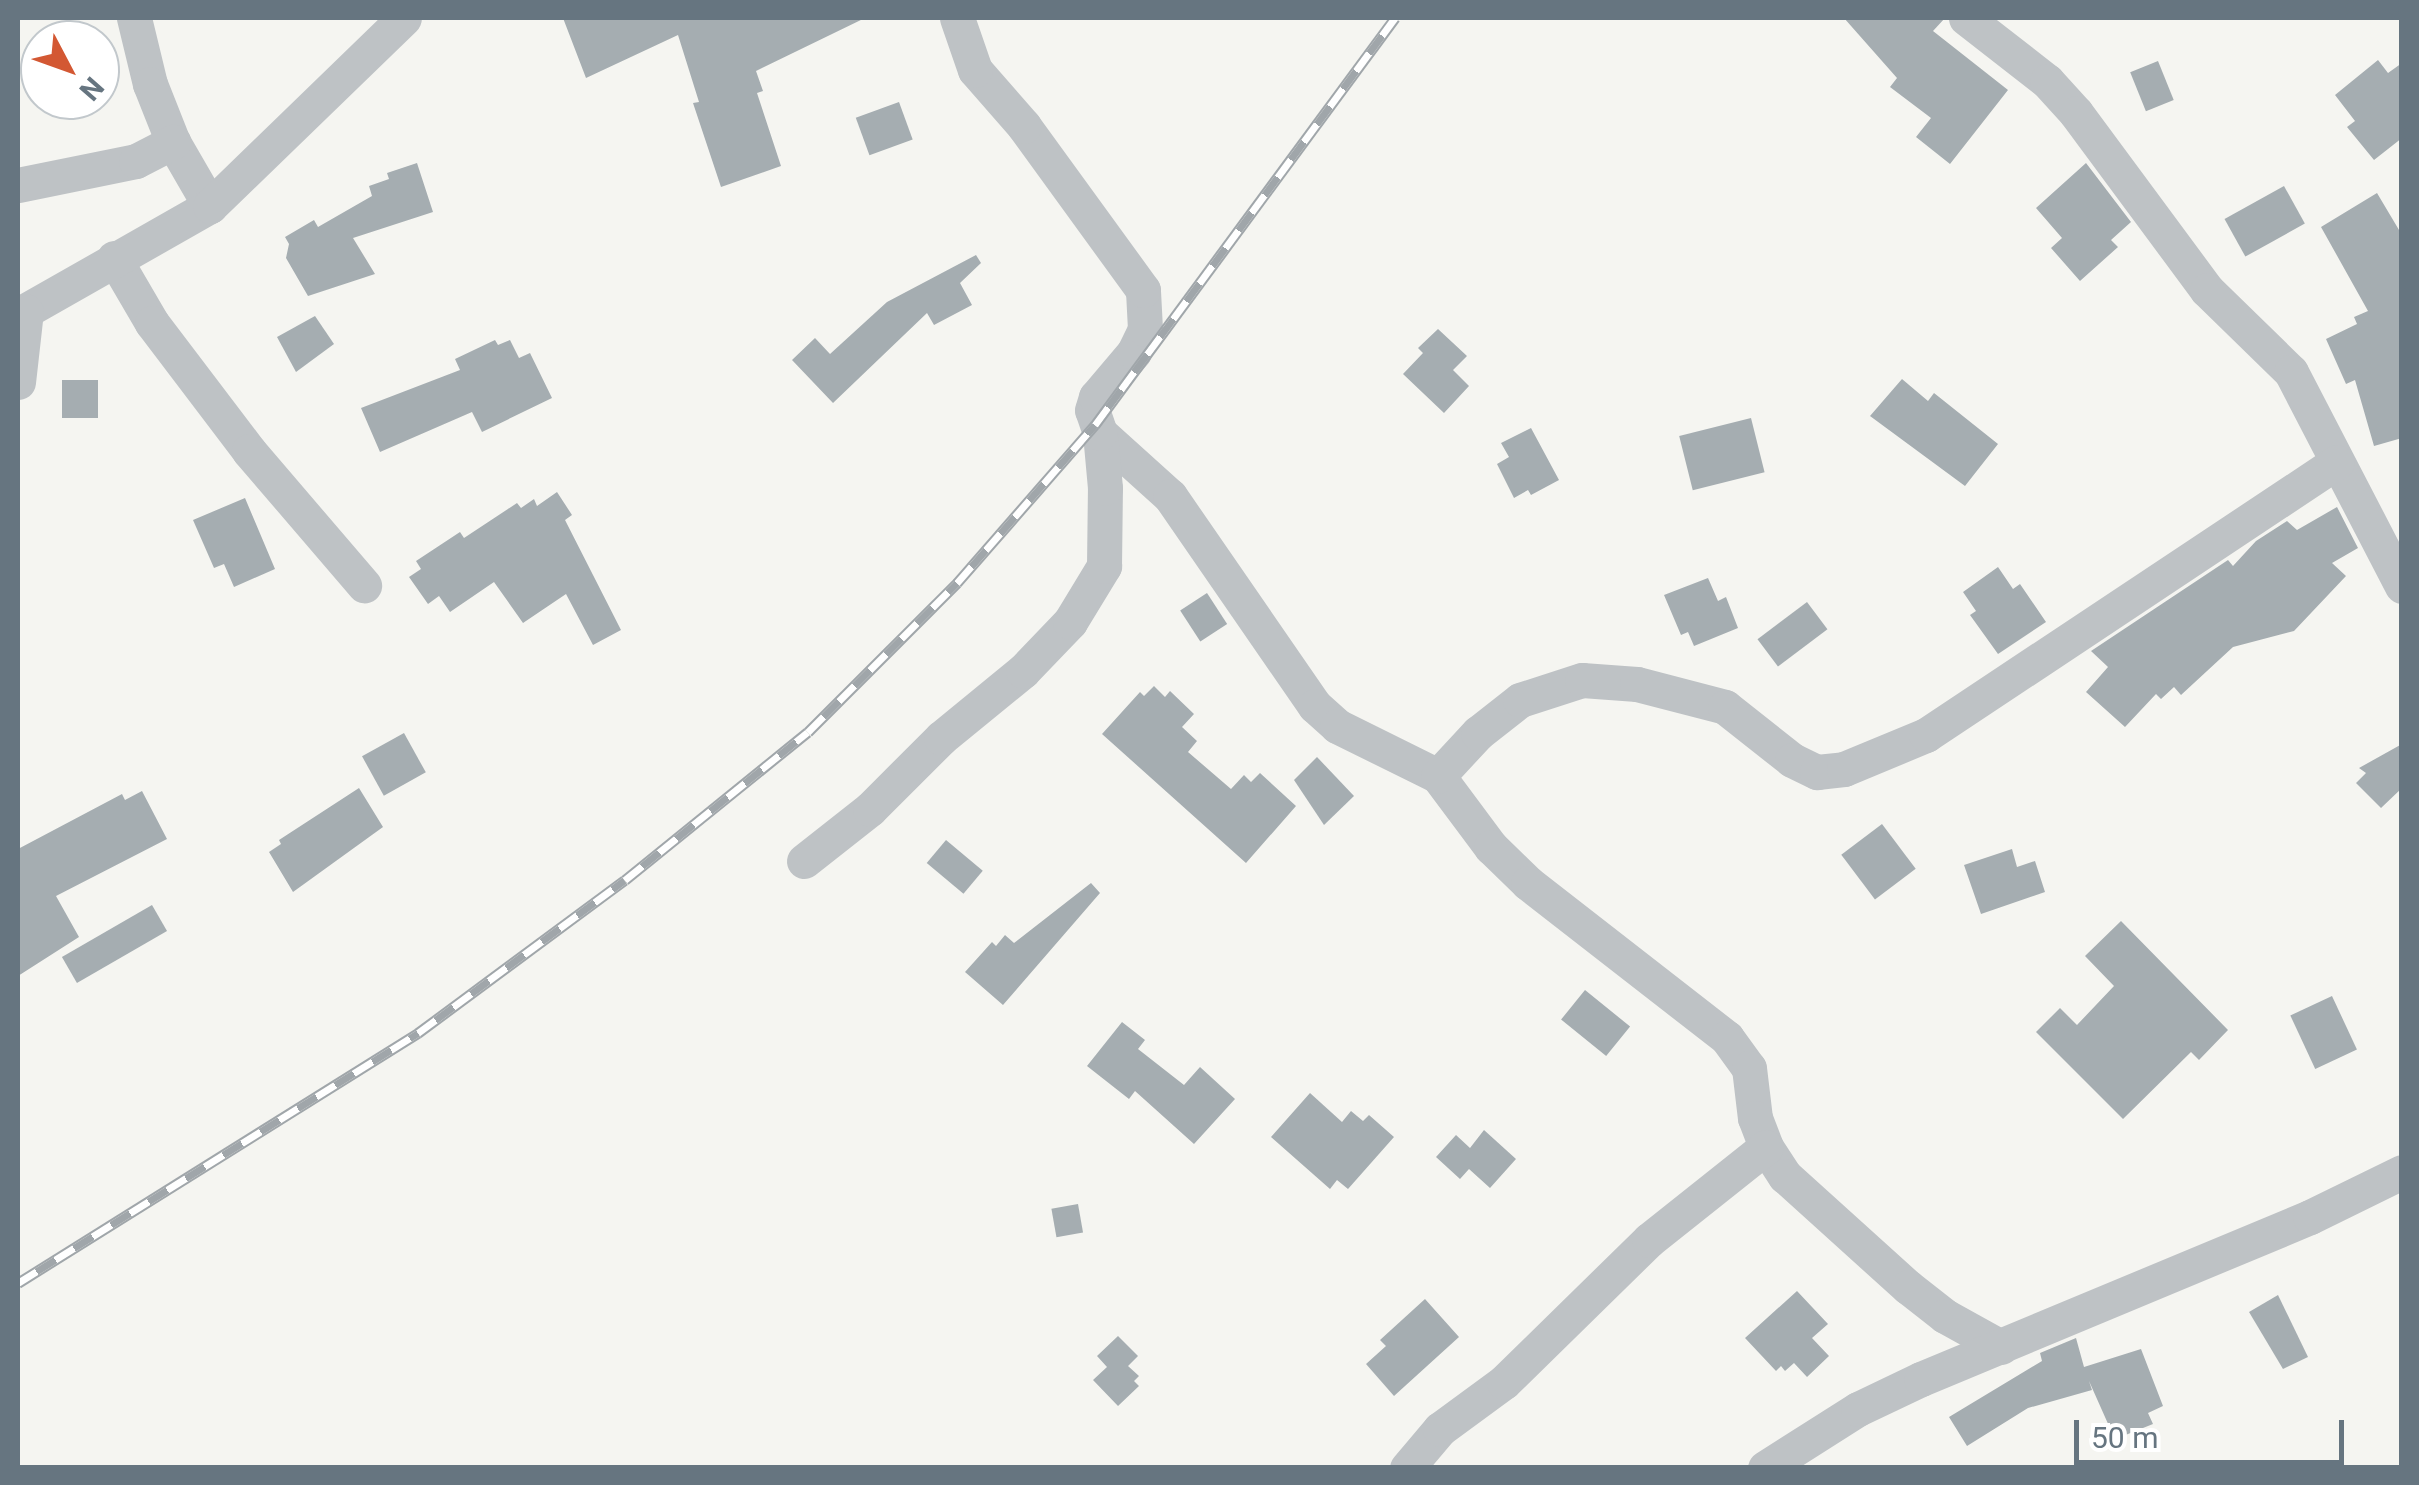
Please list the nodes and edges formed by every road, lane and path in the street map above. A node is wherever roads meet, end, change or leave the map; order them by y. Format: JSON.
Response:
{"nodes":[{"id":1,"x":134,"y":18,"type":"edge"},
{"id":2,"x":404,"y":18,"type":"edge"},
{"id":3,"x":957,"y":18,"type":"edge"},
{"id":4,"x":1966,"y":18,"type":"edge"},
{"id":5,"x":173,"y":142,"type":"junction"},
{"id":6,"x":18,"y":185,"type":"edge"},
{"id":7,"x":210,"y":206,"type":"junction"},
{"id":8,"x":114,"y":258,"type":"junction"},
{"id":9,"x":22,"y":313,"type":"edge"},
{"id":10,"x":18,"y":382,"type":"edge"},
{"id":11,"x":1100,"y":433,"type":"junction"},
{"id":12,"x":2337,"y":462,"type":"junction"},
{"id":13,"x":364,"y":585,"type":"dead end"},
{"id":14,"x":2402,"y":586,"type":"edge"},
{"id":15,"x":1438,"y":776,"type":"junction"},
{"id":16,"x":804,"y":861,"type":"dead end"},
{"id":17,"x":1766,"y":1147,"type":"junction"},
{"id":18,"x":2402,"y":1172,"type":"edge"},
{"id":19,"x":2001,"y":1346,"type":"junction"},
{"id":20,"x":1406,"y":1468,"type":"edge"},
{"id":21,"x":1766,"y":1468,"type":"edge"}],
"edges":[{"from":1,"to":5,"type":"street"},
{"from":2,"to":7,"type":"street"},
{"from":3,"to":11,"type":"street"},
{"from":4,"to":12,"type":"street"},
{"from":5,"to":6,"type":"street"},
{"from":5,"to":7,"type":"street"},
{"from":7,"to":8,"type":"street"},
{"from":8,"to":9,"type":"street"},
{"from":8,"to":13,"type":"street"},
{"from":9,"to":10,"type":"street"},
{"from":11,"to":15,"type":"street"},
{"from":11,"to":16,"type":"street"},
{"from":12,"to":14,"type":"street"},
{"from":12,"to":15,"type":"street"},
{"from":15,"to":17,"type":"street"},
{"from":17,"to":19,"type":"street"},
{"from":17,"to":20,"type":"street"},
{"from":18,"to":19,"type":"street"},
{"from":19,"to":21,"type":"street"}]}
